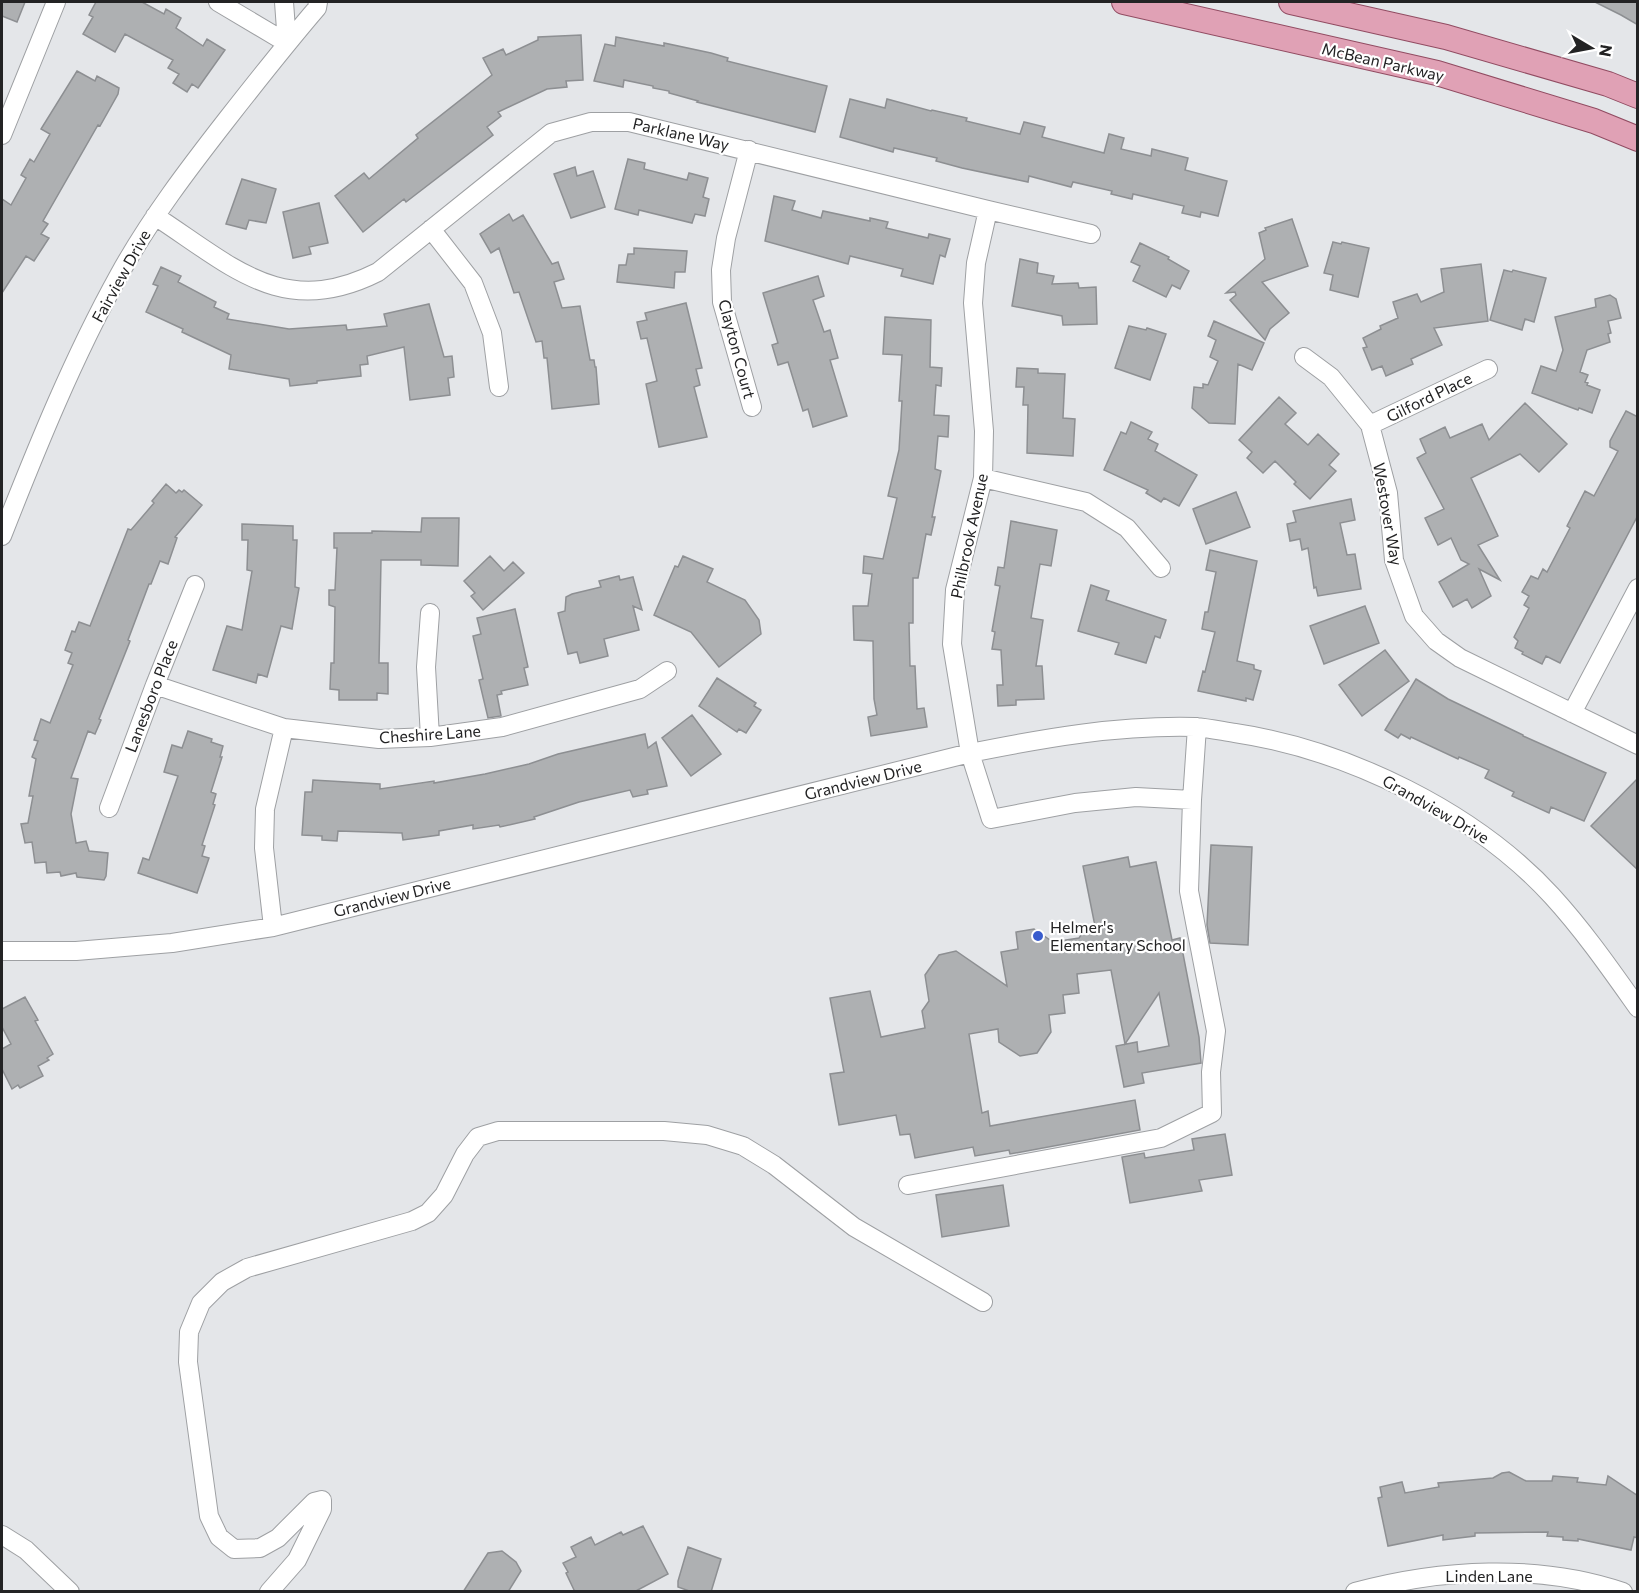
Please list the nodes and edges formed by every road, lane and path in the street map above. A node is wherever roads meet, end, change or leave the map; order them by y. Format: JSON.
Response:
{"nodes":[{"id":1,"x":56,"y":2,"type":"edge"},
{"id":2,"x":218,"y":2,"type":"edge"},
{"id":3,"x":284,"y":2,"type":"edge"},
{"id":4,"x":318,"y":2,"type":"edge"},
{"id":5,"x":1124,"y":2,"type":"edge"},
{"id":6,"x":1291,"y":2,"type":"edge"},
{"id":7,"x":287,"y":43,"type":"junction"},
{"id":8,"x":1638,"y":96,"type":"edge"},
{"id":9,"x":2,"y":135,"type":"edge"},
{"id":10,"x":1638,"y":139,"type":"edge"},
{"id":11,"x":749,"y":150,"type":"junction"},
{"id":12,"x":988,"y":210,"type":"junction"},
{"id":13,"x":155,"y":216,"type":"junction"},
{"id":14,"x":431,"y":229,"type":"junction"},
{"id":15,"x":1091,"y":234,"type":"dead end"},
{"id":16,"x":1304,"y":357,"type":"dead end"},
{"id":17,"x":1488,"y":369,"type":"dead end"},
{"id":18,"x":499,"y":387,"type":"dead end"},
{"id":19,"x":752,"y":407,"type":"dead end"},
{"id":20,"x":1370,"y":425,"type":"junction"},
{"id":21,"x":983,"y":478,"type":"junction"},
{"id":22,"x":2,"y":536,"type":"edge"},
{"id":23,"x":1161,"y":568,"type":"dead end"},
{"id":24,"x":195,"y":585,"type":"dead end"},
{"id":25,"x":1638,"y":588,"type":"edge"},
{"id":26,"x":430,"y":613,"type":"dead end"},
{"id":27,"x":667,"y":671,"type":"dead end"},
{"id":28,"x":155,"y":685,"type":"junction"},
{"id":29,"x":1572,"y":713,"type":"junction"},
{"id":30,"x":1197,"y":727,"type":"junction"},
{"id":31,"x":284,"y":728,"type":"junction"},
{"id":32,"x":430,"y":737,"type":"junction"},
{"id":33,"x":1638,"y":745,"type":"edge"},
{"id":34,"x":970,"y":753,"type":"junction"},
{"id":35,"x":1192,"y":800,"type":"junction"},
{"id":36,"x":109,"y":808,"type":"dead end"},
{"id":37,"x":273,"y":927,"type":"junction"},
{"id":38,"x":2,"y":951,"type":"edge"},
{"id":39,"x":1638,"y":1008,"type":"edge"},
{"id":40,"x":908,"y":1185,"type":"dead end"},
{"id":41,"x":983,"y":1302,"type":"dead end"},
{"id":42,"x":2,"y":1535,"type":"edge"},
{"id":43,"x":1567,"y":1585,"type":"edge"},
{"id":44,"x":70,"y":1592,"type":"edge"},
{"id":45,"x":269,"y":1592,"type":"edge"},
{"id":46,"x":1355,"y":1592,"type":"edge"},
{"id":47,"x":1623,"y":1592,"type":"edge"}],
"edges":[{"from":1,"to":9,"type":"street"},
{"from":2,"to":7,"type":"street"},
{"from":3,"to":7,"type":"street"},
{"from":4,"to":7,"type":"street","name":"Fairview Drive"},
{"from":5,"to":10,"type":"main road","name":"McBean Parkway"},
{"from":6,"to":8,"type":"main road"},
{"from":7,"to":13,"type":"street","name":"Fairview Drive"},
{"from":11,"to":12,"type":"street","name":"Parklane Way"},
{"from":11,"to":14,"type":"street","name":"Parklane Way"},
{"from":11,"to":19,"type":"street","name":"Clayton Court"},
{"from":12,"to":15,"type":"street","name":"Parklane Way"},
{"from":12,"to":21,"type":"street","name":"Philbrook Avenue"},
{"from":13,"to":14,"type":"street","name":"Parklane Way"},
{"from":13,"to":22,"type":"street","name":"Fairview Drive"},
{"from":14,"to":18,"type":"street"},
{"from":16,"to":20,"type":"street","name":"Westover Way"},
{"from":17,"to":20,"type":"street","name":"Gilford Place"},
{"from":20,"to":29,"type":"street","name":"Westover Way"},
{"from":21,"to":23,"type":"street"},
{"from":21,"to":34,"type":"street","name":"Philbrook Avenue"},
{"from":24,"to":28,"type":"street","name":"Lanesboro Place"},
{"from":25,"to":29,"type":"street"},
{"from":26,"to":32,"type":"street"},
{"from":27,"to":32,"type":"street","name":"Cheshire Lane"},
{"from":28,"to":31,"type":"street","name":"Cheshire Lane"},
{"from":28,"to":36,"type":"street","name":"Lanesboro Place"},
{"from":29,"to":33,"type":"street","name":"Westover Way"},
{"from":30,"to":34,"type":"street","name":"Grandview Drive"},
{"from":30,"to":35,"type":"street"},
{"from":30,"to":39,"type":"street","name":"Grandview Drive"},
{"from":31,"to":32,"type":"street","name":"Cheshire Lane"},
{"from":31,"to":37,"type":"street"},
{"from":34,"to":35,"type":"street","name":"Philbrook Avenue"},
{"from":34,"to":37,"type":"street","name":"Grandview Drive"},
{"from":35,"to":40,"type":"street"},
{"from":37,"to":38,"type":"street","name":"Grandview Drive"},
{"from":41,"to":45,"type":"street"},
{"from":42,"to":44,"type":"street"},
{"from":43,"to":46,"type":"street","name":"Linden Lane"},
{"from":43,"to":47,"type":"street","name":"Linden Lane"}]}
